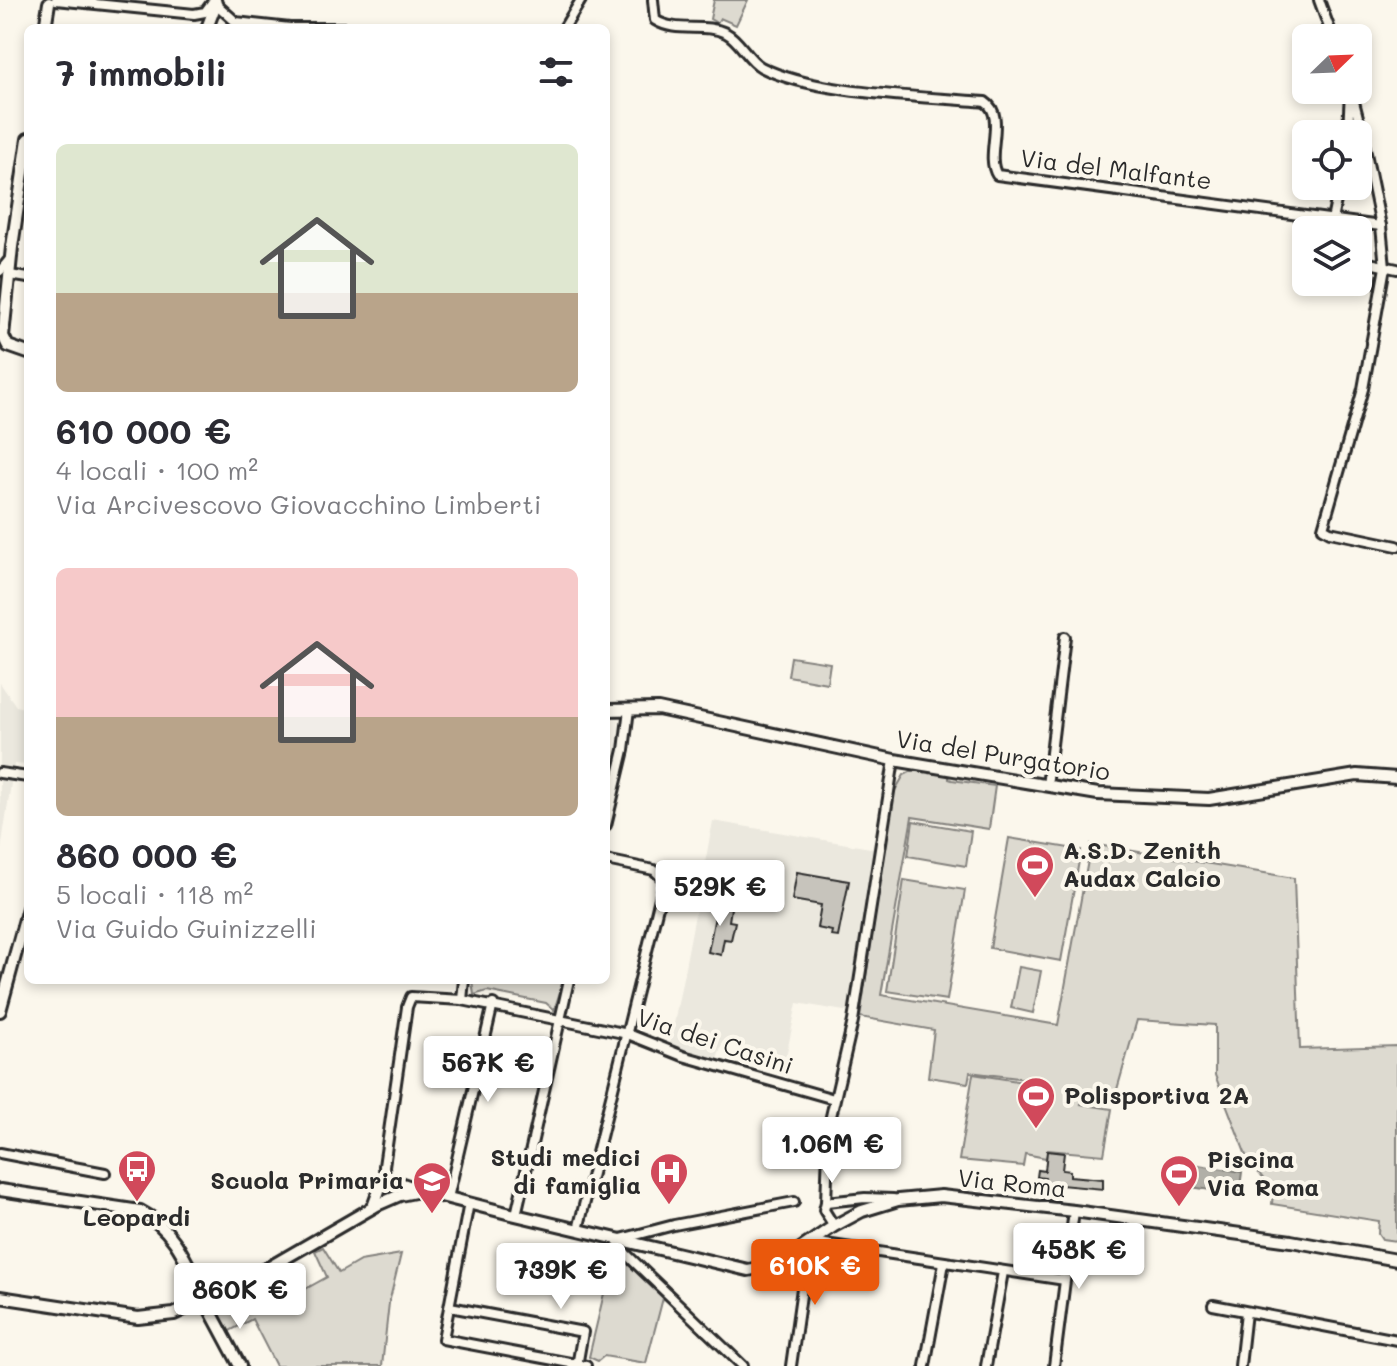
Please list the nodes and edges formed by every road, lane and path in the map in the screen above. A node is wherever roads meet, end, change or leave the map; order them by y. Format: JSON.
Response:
{"nodes":[{"id":1,"x":581,"y":0,"type":"edge"},
{"id":2,"x":653,"y":0,"type":"edge"},
{"id":3,"x":51,"y":1,"type":"edge"},
{"id":4,"x":215,"y":1,"type":"edge"},
{"id":5,"x":1321,"y":2,"type":"edge"},
{"id":6,"x":118,"y":3,"type":"edge"},
{"id":7,"x":46,"y":24,"type":"edge"},
{"id":8,"x":208,"y":24,"type":"edge"},
{"id":9,"x":254,"y":24,"type":"edge"},
{"id":10,"x":566,"y":24,"type":"edge"},
{"id":11,"x":1328,"y":24,"type":"edge"},
{"id":12,"x":24,"y":167,"type":"edge"},
{"id":13,"x":1372,"y":182,"type":"edge"},
{"id":14,"x":1302,"y":216,"type":"edge"},
{"id":15,"x":1372,"y":225,"type":"edge"},
{"id":16,"x":1381,"y":226,"type":"junction"},
{"id":17,"x":1372,"y":263,"type":"edge"},
{"id":18,"x":1385,"y":267,"type":"junction"},
{"id":19,"x":1397,"y":269,"type":"edge"},
{"id":20,"x":5,"y":273,"type":"edge"},
{"id":21,"x":24,"y":352,"type":"edge"},
{"id":22,"x":1397,"y":546,"type":"edge"},
{"id":23,"x":1065,"y":637,"type":"dead end"},
{"id":24,"x":629,"y":709,"type":"junction"},
{"id":25,"x":610,"y":710,"type":"edge"},
{"id":26,"x":894,"y":760,"type":"junction"},
{"id":27,"x":0,"y":773,"type":"edge"},
{"id":28,"x":24,"y":776,"type":"edge"},
{"id":29,"x":1397,"y":778,"type":"edge"},
{"id":30,"x":1047,"y":786,"type":"junction"},
{"id":31,"x":610,"y":802,"type":"edge"},
{"id":32,"x":610,"y":861,"type":"edge"},
{"id":33,"x":24,"y":923,"type":"edge"},
{"id":34,"x":464,"y":984,"type":"edge"},
{"id":35,"x":568,"y":984,"type":"edge"},
{"id":36,"x":462,"y":1000,"type":"junction"},
{"id":37,"x":493,"y":1004,"type":"junction"},
{"id":38,"x":0,"y":1011,"type":"edge"},
{"id":39,"x":560,"y":1018,"type":"junction"},
{"id":40,"x":628,"y":1034,"type":"junction"},
{"id":41,"x":834,"y":1099,"type":"junction"},
{"id":42,"x":0,"y":1153,"type":"edge"},
{"id":43,"x":105,"y":1173,"type":"dead end"},
{"id":44,"x":385,"y":1181,"type":"junction"},
{"id":45,"x":0,"y":1190,"type":"edge"},
{"id":46,"x":381,"y":1193,"type":"junction"},
{"id":47,"x":396,"y":1193,"type":"junction"},
{"id":48,"x":448,"y":1198,"type":"junction"},
{"id":49,"x":898,"y":1200,"type":"junction"},
{"id":50,"x":794,"y":1202,"type":"dead end"},
{"id":51,"x":826,"y":1202,"type":"junction"},
{"id":52,"x":469,"y":1203,"type":"junction"},
{"id":53,"x":373,"y":1207,"type":"junction"},
{"id":54,"x":1074,"y":1211,"type":"junction"},
{"id":55,"x":516,"y":1215,"type":"junction"},
{"id":56,"x":834,"y":1226,"type":"junction"},
{"id":57,"x":578,"y":1230,"type":"junction"},
{"id":58,"x":617,"y":1240,"type":"junction"},
{"id":59,"x":812,"y":1242,"type":"junction"},
{"id":60,"x":799,"y":1251,"type":"junction"},
{"id":61,"x":1397,"y":1260,"type":"edge"},
{"id":62,"x":944,"y":1263,"type":"junction"},
{"id":63,"x":1003,"y":1272,"type":"junction"},
{"id":64,"x":1065,"y":1280,"type":"junction"},
{"id":65,"x":0,"y":1297,"type":"edge"},
{"id":66,"x":208,"y":1305,"type":"junction"},
{"id":67,"x":1213,"y":1305,"type":"dead end"},
{"id":68,"x":450,"y":1307,"type":"junction"},
{"id":69,"x":1246,"y":1312,"type":"junction"},
{"id":70,"x":1397,"y":1340,"type":"edge"},
{"id":71,"x":580,"y":1365,"type":"edge"},
{"id":72,"x":240,"y":1366,"type":"edge"},
{"id":73,"x":743,"y":1366,"type":"edge"},
{"id":74,"x":791,"y":1366,"type":"edge"},
{"id":75,"x":925,"y":1366,"type":"edge"},
{"id":76,"x":986,"y":1366,"type":"edge"},
{"id":77,"x":1054,"y":1366,"type":"edge"},
{"id":78,"x":1240,"y":1366,"type":"edge"}],
"edges":[{"from":1,"to":10,"type":"street"},
{"from":2,"to":14,"type":"street","name":"Via del Malfante"},
{"from":3,"to":6,"type":"street"},
{"from":3,"to":7,"type":"street"},
{"from":4,"to":6,"type":"street"},
{"from":4,"to":8,"type":"street"},
{"from":4,"to":9,"type":"street"},
{"from":5,"to":11,"type":"street"},
{"from":12,"to":20,"type":"street"},
{"from":13,"to":16,"type":"street"},
{"from":15,"to":16,"type":"street"},
{"from":16,"to":18,"type":"street"},
{"from":17,"to":18,"type":"street"},
{"from":18,"to":19,"type":"street"},
{"from":18,"to":22,"type":"street"},
{"from":20,"to":21,"type":"street"},
{"from":23,"to":30,"type":"street"},
{"from":24,"to":25,"type":"street","name":"Via del Purgatorio"},
{"from":24,"to":26,"type":"street","name":"Via del Purgatorio"},
{"from":24,"to":31,"type":"street"},
{"from":26,"to":30,"type":"street","name":"Via del Purgatorio"},
{"from":26,"to":41,"type":"street"},
{"from":27,"to":28,"type":"street"},
{"from":29,"to":30,"type":"street","name":"Via del Purgatorio"},
{"from":32,"to":40,"type":"street"},
{"from":33,"to":38,"type":"street"},
{"from":34,"to":36,"type":"street"},
{"from":35,"to":39,"type":"street"},
{"from":36,"to":37,"type":"street","name":"Via dei Casini"},
{"from":36,"to":44,"type":"street","name":"Via dei Casini"},
{"from":37,"to":39,"type":"street","name":"Via dei Casini"},
{"from":37,"to":48,"type":"street"},
{"from":39,"to":40,"type":"street","name":"Via dei Casini"},
{"from":39,"to":55,"type":"street"},
{"from":40,"to":41,"type":"street","name":"Via dei Casini"},
{"from":40,"to":57,"type":"street"},
{"from":41,"to":51,"type":"street"},
{"from":42,"to":43,"type":"street"},
{"from":44,"to":46,"type":"street"},
{"from":44,"to":47,"type":"street","name":"Via Roma"},
{"from":45,"to":66,"type":"street"},
{"from":46,"to":47,"type":"street","name":"Via Roma"},
{"from":46,"to":53,"type":"street"},
{"from":47,"to":48,"type":"street","name":"Via Roma"},
{"from":47,"to":53,"type":"street"},
{"from":48,"to":52,"type":"street","name":"Via Roma"},
{"from":49,"to":51,"type":"street","name":"Via Roma"},
{"from":49,"to":54,"type":"street","name":"Via Roma"},
{"from":49,"to":56,"type":"street","name":"Via Roma"},
{"from":50,"to":58,"type":"street"},
{"from":51,"to":56,"type":"street"},
{"from":52,"to":55,"type":"street","name":"Via Roma"},
{"from":52,"to":68,"type":"street"},
{"from":53,"to":66,"type":"street"},
{"from":54,"to":61,"type":"street","name":"Via Roma"},
{"from":54,"to":64,"type":"street"},
{"from":55,"to":57,"type":"street","name":"Via Roma"},
{"from":56,"to":59,"type":"street","name":"Via Roma"},
{"from":57,"to":58,"type":"street","name":"Via Roma"},
{"from":58,"to":60,"type":"street","name":"Via Roma"},
{"from":58,"to":73,"type":"street"},
{"from":59,"to":60,"type":"street","name":"Via Roma"},
{"from":59,"to":62,"type":"street"},
{"from":60,"to":74,"type":"street"},
{"from":62,"to":63,"type":"street"},
{"from":62,"to":75,"type":"street"},
{"from":63,"to":64,"type":"street"},
{"from":63,"to":76,"type":"street"},
{"from":64,"to":77,"type":"street"},
{"from":65,"to":66,"type":"street"},
{"from":66,"to":72,"type":"street"},
{"from":67,"to":69,"type":"street"},
{"from":68,"to":71,"type":"street"},
{"from":68,"to":71,"type":"street"},
{"from":69,"to":70,"type":"street"},
{"from":69,"to":78,"type":"street"}]}
